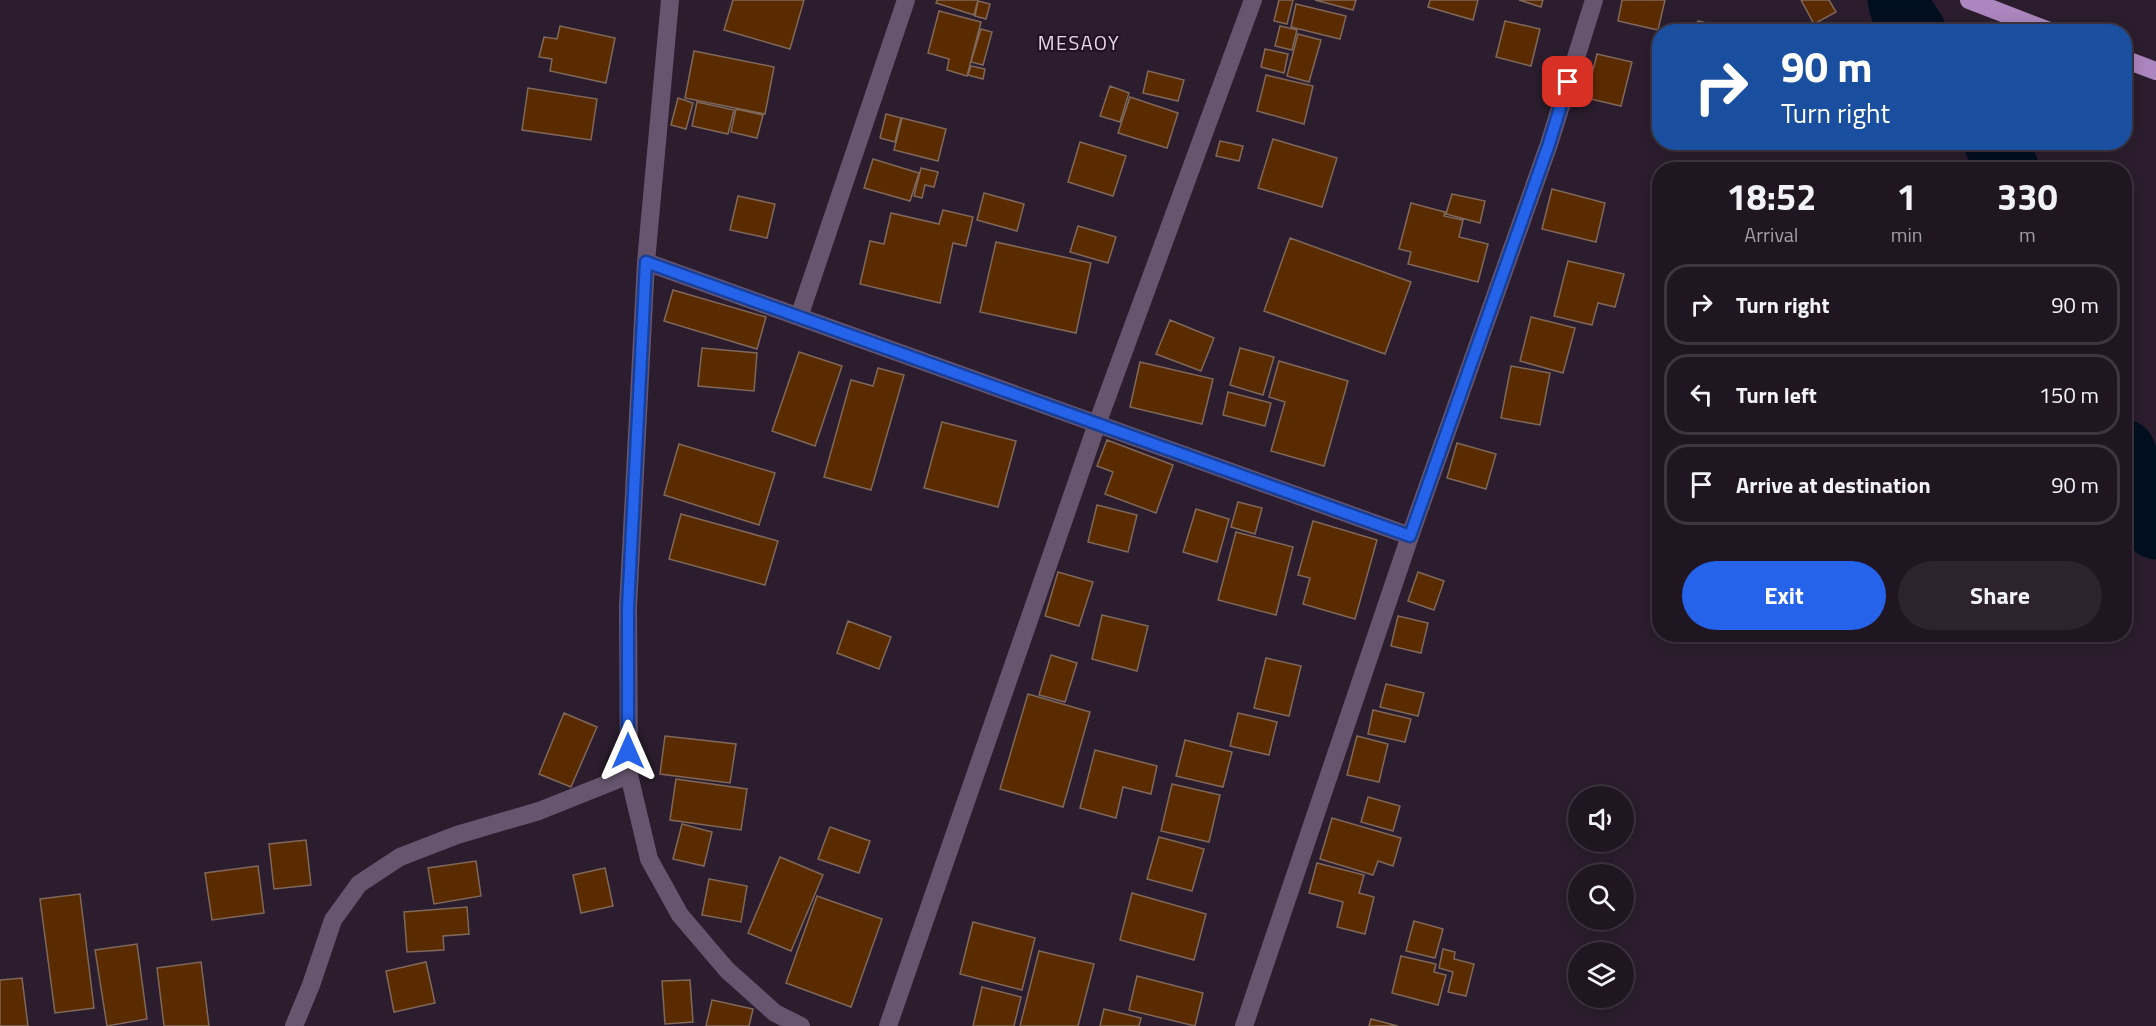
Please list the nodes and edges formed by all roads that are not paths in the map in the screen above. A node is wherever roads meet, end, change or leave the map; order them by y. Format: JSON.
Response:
{"nodes":[{"id":1,"x":670,"y":0,"type":"edge"},
{"id":2,"x":906,"y":0,"type":"edge"},
{"id":3,"x":1253,"y":0,"type":"edge"},
{"id":4,"x":1594,"y":0,"type":"edge"},
{"id":5,"x":1974,"y":2,"type":"edge"},
{"id":6,"x":2031,"y":24,"type":"edge"},
{"id":7,"x":2132,"y":62,"type":"edge"},
{"id":8,"x":2156,"y":71,"type":"edge"},
{"id":9,"x":646,"y":262,"type":"junction"},
{"id":10,"x":799,"y":317,"type":"junction"},
{"id":11,"x":1097,"y":424,"type":"junction"},
{"id":12,"x":1410,"y":536,"type":"junction"},
{"id":13,"x":628,"y":775,"type":"junction"},
{"id":14,"x":773,"y":1020,"type":"edge"},
{"id":15,"x":294,"y":1026,"type":"edge"},
{"id":16,"x":801,"y":1026,"type":"edge"},
{"id":17,"x":888,"y":1026,"type":"edge"},
{"id":18,"x":1244,"y":1026,"type":"edge"}],
"edges":[{"from":1,"to":9,"type":"street"},
{"from":2,"to":10,"type":"street"},
{"from":3,"to":11,"type":"street"},
{"from":4,"to":12,"type":"street"},
{"from":5,"to":6,"type":"main road"},
{"from":7,"to":8,"type":"main road"},
{"from":9,"to":10,"type":"street"},
{"from":9,"to":13,"type":"street"},
{"from":10,"to":11,"type":"street"},
{"from":11,"to":12,"type":"street"},
{"from":11,"to":17,"type":"street"},
{"from":12,"to":18,"type":"street"},
{"from":13,"to":14,"type":"street"},
{"from":13,"to":15,"type":"street"},
{"from":14,"to":16,"type":"street"}]}
